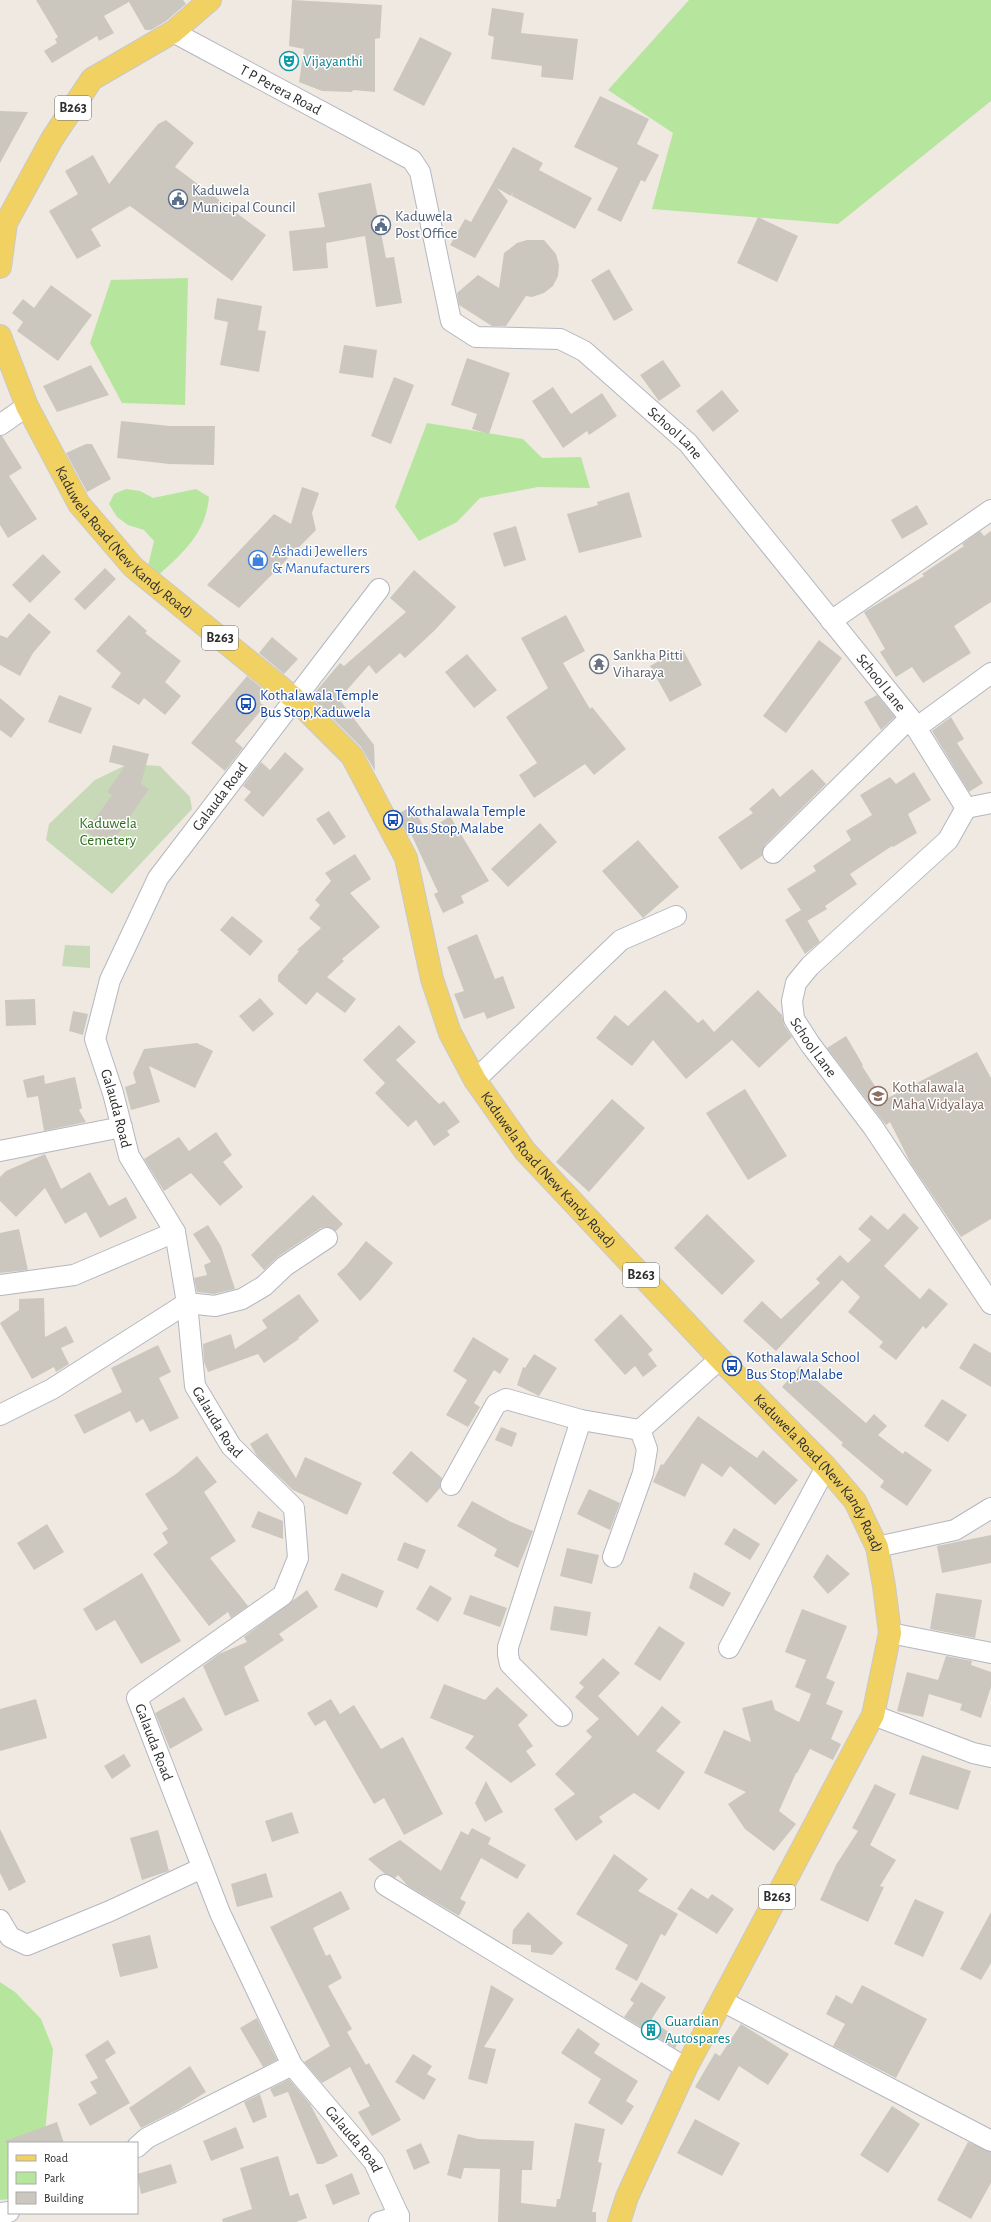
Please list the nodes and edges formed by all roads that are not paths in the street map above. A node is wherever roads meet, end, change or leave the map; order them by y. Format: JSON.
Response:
{"nodes":[{"id":1,"x":210,"y":0,"type":"edge"},
{"id":2,"x":173,"y":32,"type":"junction"},
{"id":3,"x":389,"y":147,"type":"joint"},
{"id":4,"x":3,"y":222,"type":"edge"},
{"id":5,"x":0,"y":267,"type":"edge"},
{"id":6,"x":0,"y":336,"type":"edge"},
{"id":7,"x":27,"y":406,"type":"junction"},
{"id":8,"x":0,"y":425,"type":"edge"},
{"id":9,"x":991,"y":510,"type":"edge"},
{"id":10,"x":379,"y":589,"type":"dead end"},
{"id":11,"x":832,"y":621,"type":"junction"},
{"id":12,"x":991,"y":673,"type":"edge"},
{"id":13,"x":295,"y":699,"type":"junction"},
{"id":14,"x":913,"y":723,"type":"junction"},
{"id":15,"x":991,"y":803,"type":"edge"},
{"id":16,"x":966,"y":808,"type":"junction"},
{"id":17,"x":773,"y":853,"type":"dead end"},
{"id":18,"x":676,"y":916,"type":"dead end"},
{"id":19,"x":475,"y":1080,"type":"junction"},
{"id":20,"x":122,"y":1126,"type":"junction"},
{"id":21,"x":0,"y":1151,"type":"edge"},
{"id":22,"x":175,"y":1232,"type":"junction"},
{"id":23,"x":327,"y":1238,"type":"dead end"},
{"id":24,"x":0,"y":1285,"type":"edge"},
{"id":25,"x":985,"y":1285,"type":"edge"},
{"id":26,"x":187,"y":1303,"type":"junction"},
{"id":27,"x":991,"y":1304,"type":"edge"},
{"id":28,"x":720,"y":1359,"type":"junction"},
{"id":29,"x":0,"y":1415,"type":"edge"},
{"id":30,"x":581,"y":1420,"type":"junction"},
{"id":31,"x":640,"y":1430,"type":"junction"},
{"id":32,"x":826,"y":1467,"type":"junction"},
{"id":33,"x":451,"y":1485,"type":"dead end"},
{"id":34,"x":991,"y":1508,"type":"edge"},
{"id":35,"x":877,"y":1547,"type":"junction"},
{"id":36,"x":613,"y":1557,"type":"dead end"},
{"id":37,"x":890,"y":1633,"type":"junction"},
{"id":38,"x":729,"y":1648,"type":"dead end"},
{"id":39,"x":991,"y":1654,"type":"edge"},
{"id":40,"x":873,"y":1715,"type":"junction"},
{"id":41,"x":562,"y":1716,"type":"dead end"},
{"id":42,"x":991,"y":1757,"type":"edge"},
{"id":43,"x":202,"y":1868,"type":"junction"},
{"id":44,"x":385,"y":1885,"type":"dead end"},
{"id":45,"x":0,"y":1920,"type":"edge"},
{"id":46,"x":722,"y":2001,"type":"junction"},
{"id":47,"x":292,"y":2065,"type":"junction"},
{"id":48,"x":686,"y":2068,"type":"junction"},
{"id":49,"x":991,"y":2141,"type":"edge"},
{"id":50,"x":138,"y":2146,"type":"edge"},
{"id":51,"x":399,"y":2219,"type":"edge"},
{"id":52,"x":379,"y":2222,"type":"edge"},
{"id":53,"x":619,"y":2222,"type":"edge"}],
"edges":[{"from":1,"to":2,"type":"main road","number":"B263"},
{"from":2,"to":3,"type":"street","name":"T P Perera Road"},
{"from":2,"to":4,"type":"main road","number":"B263"},
{"from":3,"to":11,"type":"street","name":"School Lane"},
{"from":4,"to":5,"type":"main road","number":"B263"},
{"from":6,"to":7,"type":"main road","name":"Kaduwela Road (New Kandy Road)","number":"B263"},
{"from":7,"to":8,"type":"street"},
{"from":7,"to":13,"type":"main road","name":"Kaduwela Road (New Kandy Road)","number":"B263"},
{"from":9,"to":11,"type":"street"},
{"from":10,"to":13,"type":"street","name":"Galauda Road"},
{"from":11,"to":14,"type":"street","name":"School Lane"},
{"from":12,"to":14,"type":"street"},
{"from":13,"to":19,"type":"main road","name":"Kaduwela Road (New Kandy Road)","number":"B263"},
{"from":13,"to":20,"type":"street","name":"Galauda Road"},
{"from":14,"to":16,"type":"street","name":"School Lane"},
{"from":14,"to":17,"type":"street"},
{"from":15,"to":16,"type":"street"},
{"from":16,"to":25,"type":"street","name":"School Lane"},
{"from":18,"to":19,"type":"street"},
{"from":19,"to":28,"type":"main road","name":"Kaduwela Road (New Kandy Road)","number":"B263"},
{"from":20,"to":21,"type":"street"},
{"from":20,"to":22,"type":"street","name":"Galauda Road"},
{"from":22,"to":24,"type":"street"},
{"from":22,"to":26,"type":"street","name":"Galauda Road"},
{"from":23,"to":26,"type":"street"},
{"from":25,"to":27,"type":"street","name":"School Lane"},
{"from":26,"to":29,"type":"street"},
{"from":26,"to":43,"type":"street","name":"Galauda Road"},
{"from":28,"to":31,"type":"street"},
{"from":28,"to":32,"type":"main road","name":"Kaduwela Road (New Kandy Road)","number":"B263"},
{"from":30,"to":31,"type":"street"},
{"from":30,"to":33,"type":"street"},
{"from":30,"to":41,"type":"street"},
{"from":31,"to":36,"type":"street"},
{"from":32,"to":35,"type":"main road","name":"Kaduwela Road (New Kandy Road)","number":"B263"},
{"from":32,"to":38,"type":"street"},
{"from":34,"to":35,"type":"street"},
{"from":35,"to":37,"type":"main road","name":"Kaduwela Road (New Kandy Road)","number":"B263"},
{"from":37,"to":39,"type":"street"},
{"from":37,"to":40,"type":"main road","name":"Kaduwela Road (New Kandy Road)","number":"B263"},
{"from":40,"to":42,"type":"street"},
{"from":40,"to":46,"type":"main road","name":"Kaduwela Road (New Kandy Road)","number":"B263"},
{"from":43,"to":45,"type":"street"},
{"from":43,"to":47,"type":"street","name":"Galauda Road"},
{"from":44,"to":48,"type":"street"},
{"from":46,"to":48,"type":"main road","name":"Kaduwela Road (New Kandy Road)","number":"B263"},
{"from":46,"to":49,"type":"street"},
{"from":47,"to":50,"type":"street"},
{"from":47,"to":51,"type":"street","name":"Galauda Road"},
{"from":48,"to":53,"type":"main road","name":"Kaduwela Road (New Kandy Road)","number":"B263"},
{"from":51,"to":52,"type":"street"}]}
